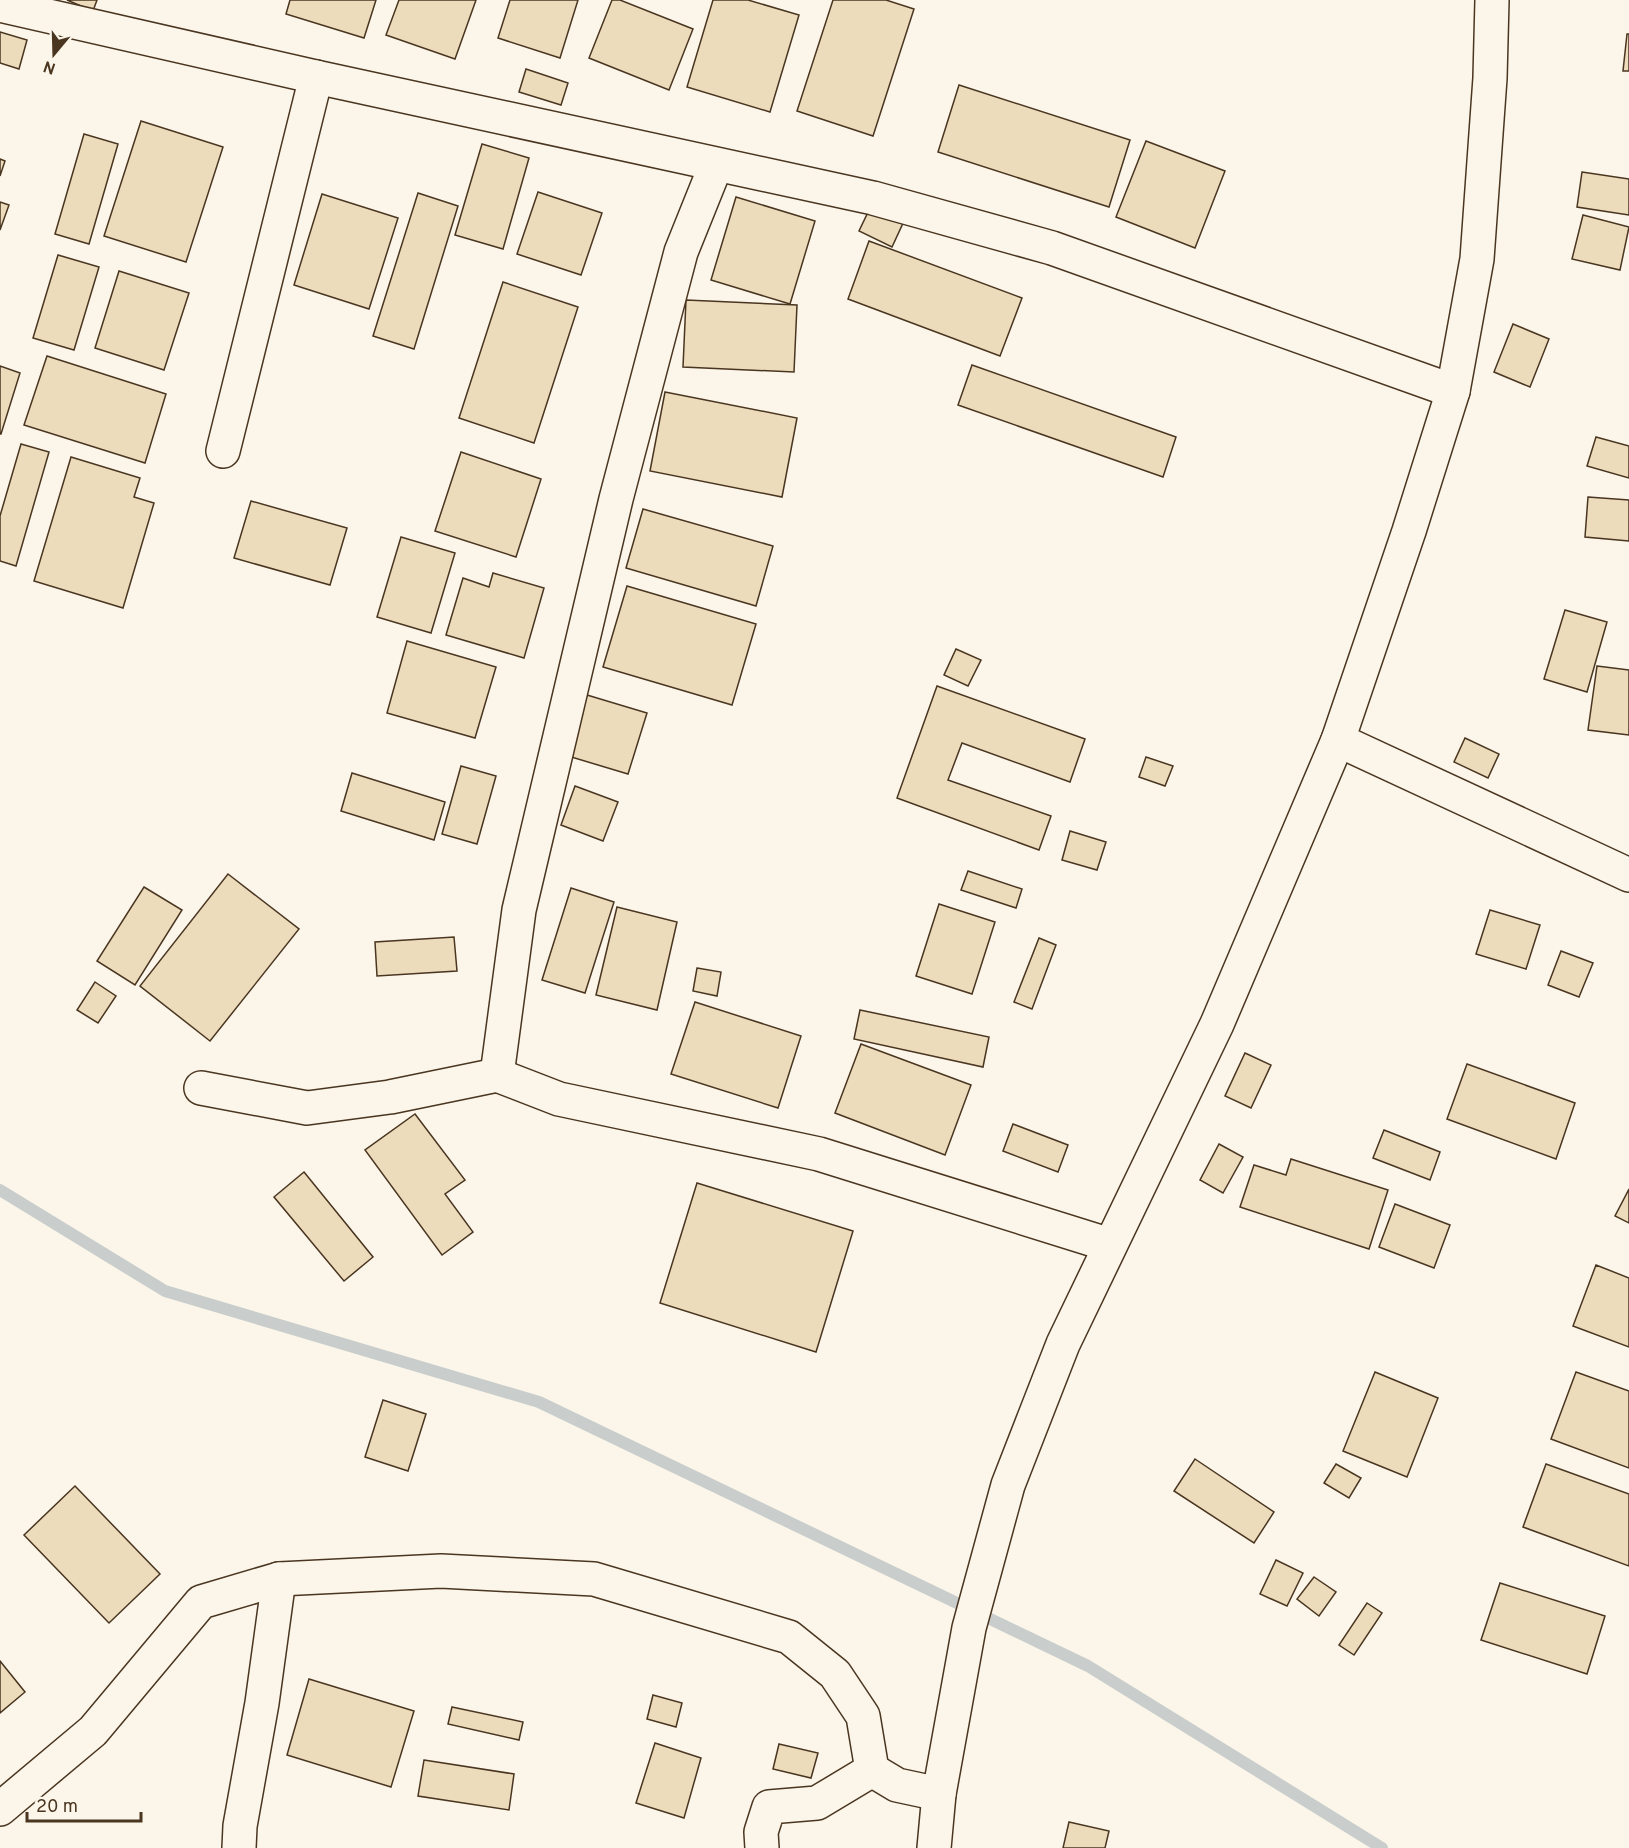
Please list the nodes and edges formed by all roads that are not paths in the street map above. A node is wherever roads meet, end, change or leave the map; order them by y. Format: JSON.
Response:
{"nodes":[{"id":1,"x":1492,"y":0,"type":"edge"},
{"id":2,"x":0,"y":5,"type":"edge"},
{"id":3,"x":316,"y":77,"type":"junction"},
{"id":4,"x":716,"y":165,"type":"junction"},
{"id":5,"x":1453,"y":391,"type":"junction"},
{"id":6,"x":223,"y":451,"type":"dead end"},
{"id":7,"x":1338,"y":740,"type":"junction"},
{"id":8,"x":1629,"y":875,"type":"edge"},
{"id":9,"x":497,"y":1075,"type":"junction"},
{"id":10,"x":201,"y":1088,"type":"dead end"},
{"id":11,"x":1110,"y":1245,"type":"junction"},
{"id":12,"x":279,"y":1579,"type":"junction"},
{"id":13,"x":872,"y":1770,"type":"junction"},
{"id":14,"x":939,"y":1794,"type":"junction"},
{"id":15,"x":0,"y":1809,"type":"edge"},
{"id":16,"x":239,"y":1848,"type":"edge"},
{"id":17,"x":762,"y":1848,"type":"edge"},
{"id":18,"x":934,"y":1848,"type":"edge"}],
"edges":[{"from":1,"to":5,"type":"street"},
{"from":2,"to":3,"type":"street"},
{"from":3,"to":4,"type":"street"},
{"from":3,"to":6,"type":"street"},
{"from":4,"to":5,"type":"street"},
{"from":4,"to":9,"type":"street"},
{"from":5,"to":7,"type":"street"},
{"from":7,"to":8,"type":"street"},
{"from":7,"to":11,"type":"street"},
{"from":9,"to":10,"type":"street"},
{"from":9,"to":11,"type":"street"},
{"from":11,"to":14,"type":"street"},
{"from":12,"to":13,"type":"street"},
{"from":12,"to":15,"type":"street"},
{"from":12,"to":16,"type":"street"},
{"from":13,"to":14,"type":"street"},
{"from":13,"to":17,"type":"street"},
{"from":14,"to":18,"type":"street"}]}
